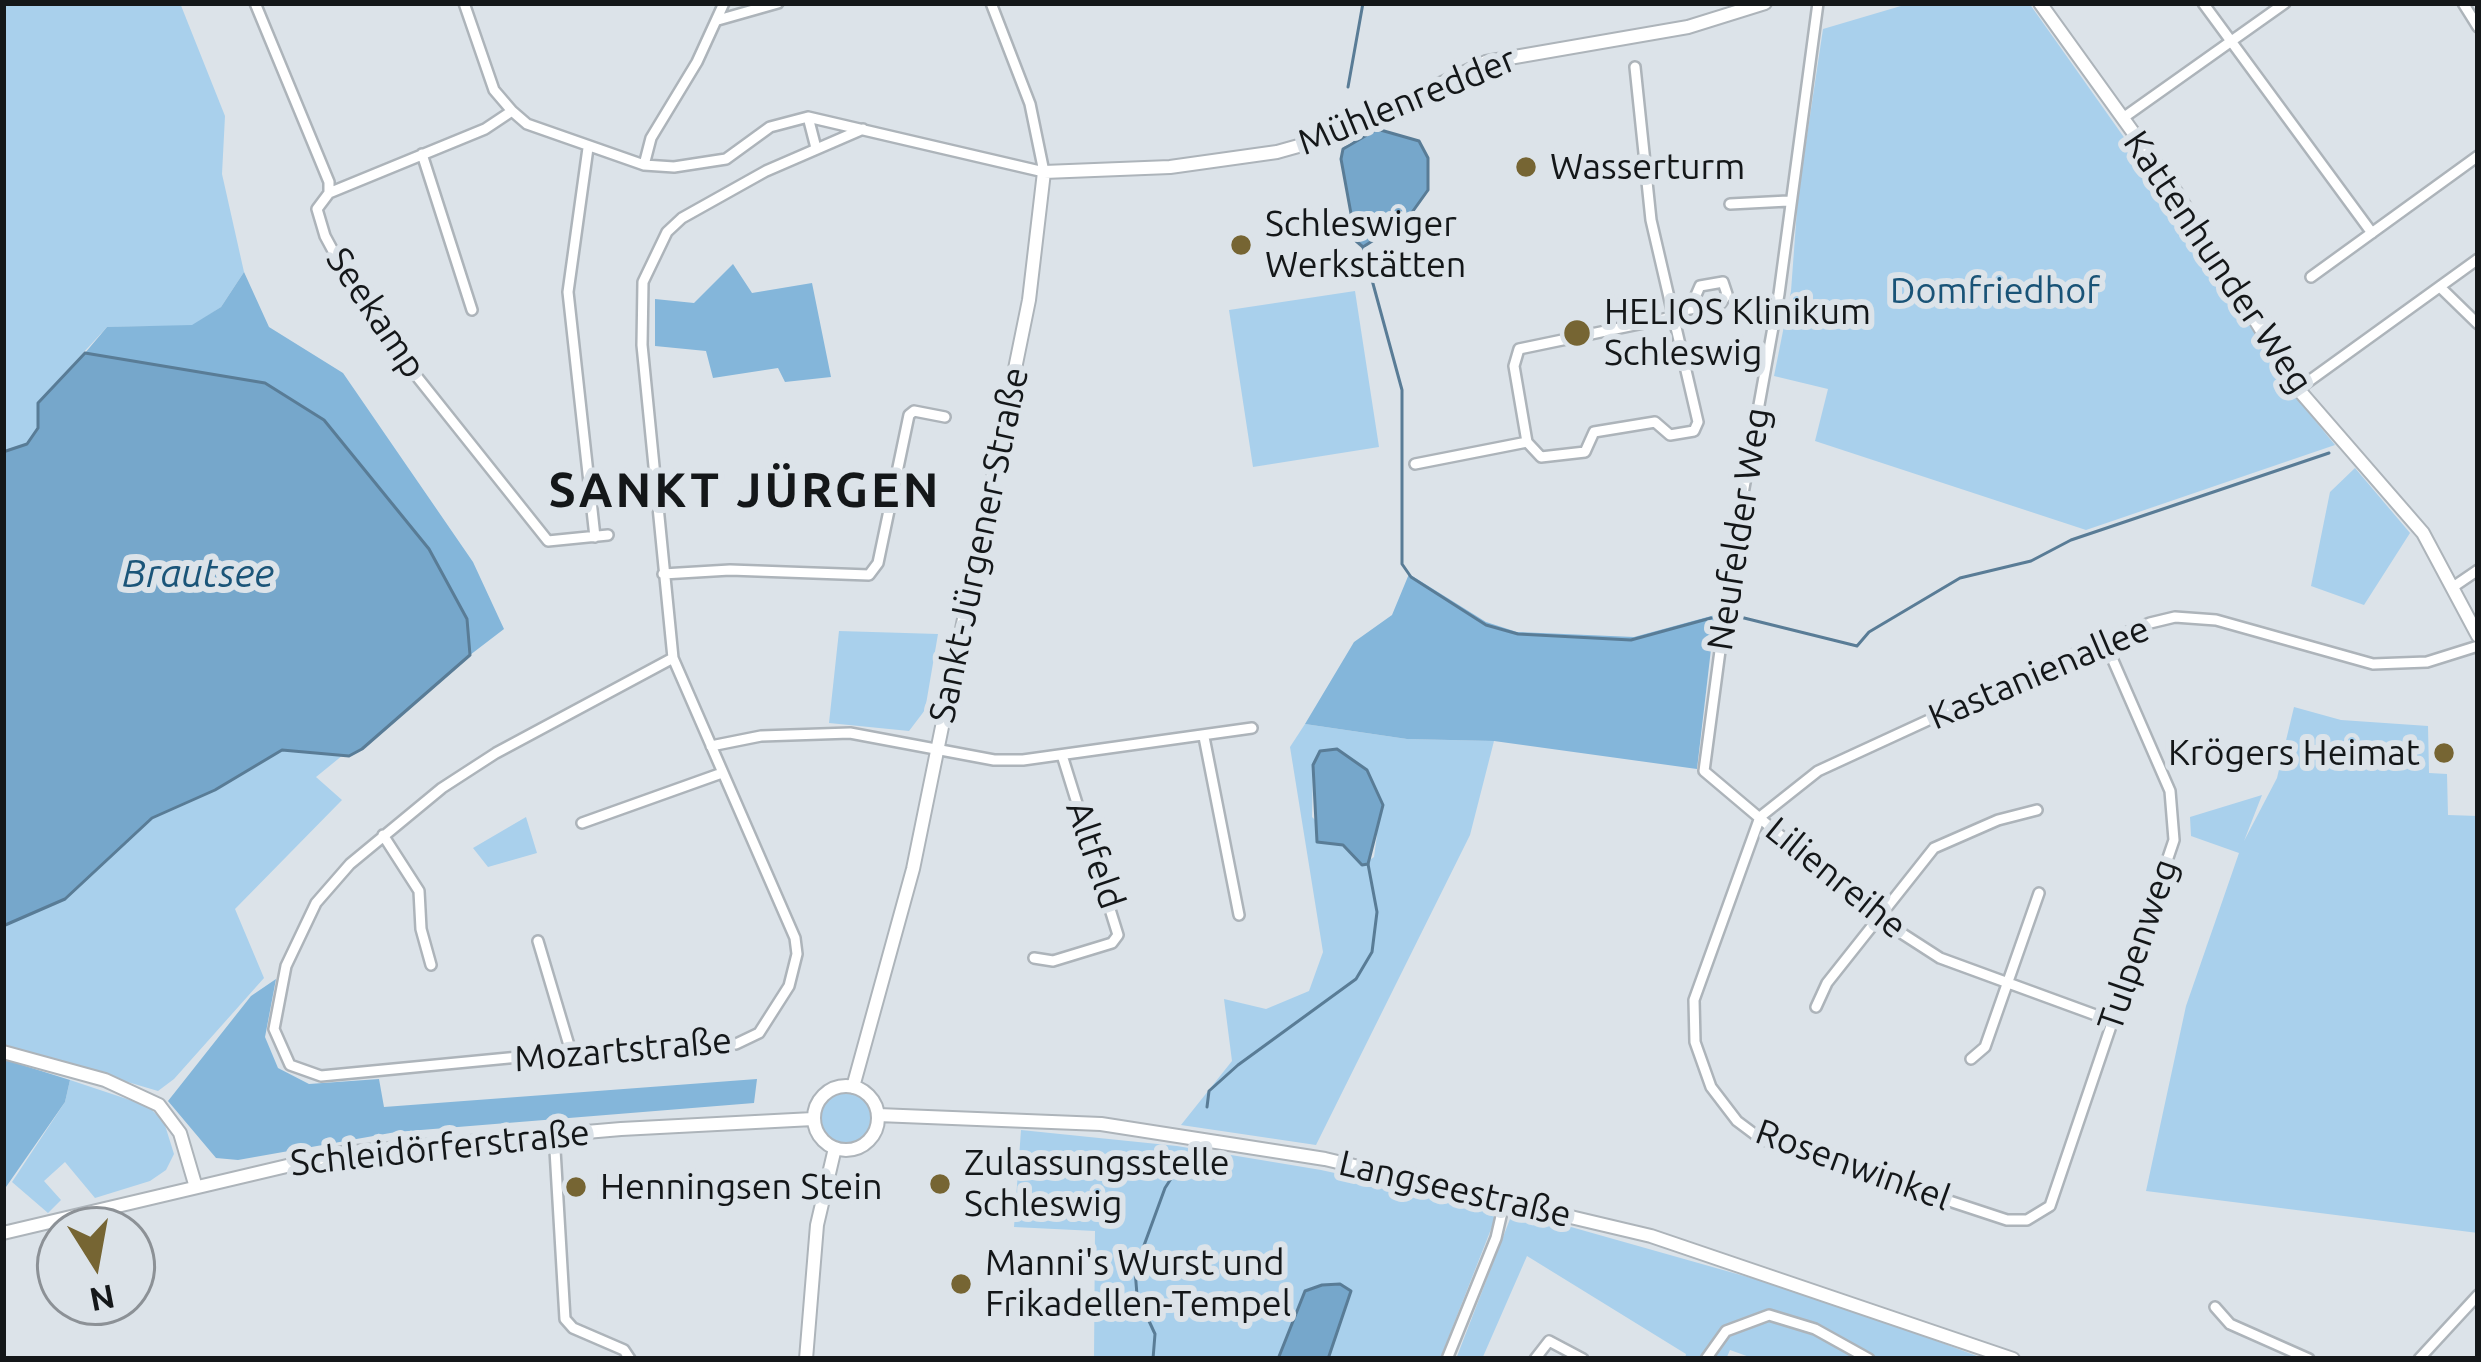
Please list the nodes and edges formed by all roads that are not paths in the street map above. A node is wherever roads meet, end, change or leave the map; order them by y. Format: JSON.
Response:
{"nodes":[{"id":1,"x":255,"y":3,"type":"edge"},
{"id":2,"x":464,"y":3,"type":"edge"},
{"id":3,"x":724,"y":3,"type":"edge"},
{"id":4,"x":778,"y":3,"type":"edge"},
{"id":5,"x":992,"y":3,"type":"edge"},
{"id":6,"x":1766,"y":3,"type":"edge"},
{"id":7,"x":1818,"y":3,"type":"edge"},
{"id":8,"x":2040,"y":3,"type":"edge"},
{"id":9,"x":2203,"y":3,"type":"edge"},
{"id":10,"x":2285,"y":3,"type":"edge"},
{"id":11,"x":2462,"y":3,"type":"edge"},
{"id":12,"x":718,"y":20,"type":"junction"},
{"id":13,"x":2478,"y":27,"type":"edge"},
{"id":14,"x":2228,"y":41,"type":"junction"},
{"id":15,"x":1635,"y":67,"type":"dead end"},
{"id":16,"x":512,"y":111,"type":"junction"},
{"id":17,"x":808,"y":117,"type":"junction"},
{"id":18,"x":2123,"y":118,"type":"junction"},
{"id":19,"x":863,"y":129,"type":"junction"},
{"id":20,"x":588,"y":148,"type":"junction"},
{"id":21,"x":816,"y":148,"type":"junction"},
{"id":22,"x":422,"y":154,"type":"junction"},
{"id":23,"x":2478,"y":156,"type":"edge"},
{"id":24,"x":644,"y":165,"type":"junction"},
{"id":25,"x":1044,"y":172,"type":"junction"},
{"id":26,"x":329,"y":193,"type":"junction"},
{"id":27,"x":1788,"y":201,"type":"junction"},
{"id":28,"x":1730,"y":204,"type":"dead end"},
{"id":29,"x":2372,"y":233,"type":"junction"},
{"id":30,"x":2478,"y":259,"type":"edge"},
{"id":31,"x":2311,"y":277,"type":"dead end"},
{"id":32,"x":2442,"y":289,"type":"junction"},
{"id":33,"x":1690,"y":308,"type":"dead end"},
{"id":34,"x":472,"y":310,"type":"dead end"},
{"id":35,"x":1673,"y":314,"type":"junction"},
{"id":36,"x":2478,"y":324,"type":"edge"},
{"id":37,"x":2298,"y":388,"type":"junction"},
{"id":38,"x":945,"y":417,"type":"dead end"},
{"id":39,"x":1527,"y":442,"type":"junction"},
{"id":40,"x":1415,"y":464,"type":"dead end"},
{"id":41,"x":608,"y":536,"type":"dead end"},
{"id":42,"x":595,"y":537,"type":"junction"},
{"id":43,"x":2478,"y":570,"type":"edge"},
{"id":44,"x":663,"y":574,"type":"junction"},
{"id":45,"x":2456,"y":585,"type":"junction"},
{"id":46,"x":2478,"y":636,"type":"edge"},
{"id":47,"x":2105,"y":642,"type":"junction"},
{"id":48,"x":2478,"y":646,"type":"edge"},
{"id":49,"x":674,"y":658,"type":"junction"},
{"id":50,"x":1252,"y":728,"type":"dead end"},
{"id":51,"x":1204,"y":736,"type":"junction"},
{"id":52,"x":711,"y":746,"type":"junction"},
{"id":53,"x":937,"y":750,"type":"junction"},
{"id":54,"x":1062,"y":755,"type":"junction"},
{"id":55,"x":1704,"y":771,"type":"joint"},
{"id":56,"x":722,"y":772,"type":"junction"},
{"id":57,"x":2037,"y":810,"type":"dead end"},
{"id":58,"x":1760,"y":817,"type":"junction"},
{"id":59,"x":582,"y":824,"type":"dead end"},
{"id":60,"x":383,"y":835,"type":"junction"},
{"id":61,"x":2039,"y":893,"type":"dead end"},
{"id":62,"x":1239,"y":915,"type":"dead end"},
{"id":63,"x":1878,"y":918,"type":"junction"},
{"id":64,"x":538,"y":941,"type":"dead end"},
{"id":65,"x":1034,"y":958,"type":"dead end"},
{"id":66,"x":431,"y":965,"type":"dead end"},
{"id":67,"x":2008,"y":982,"type":"junction"},
{"id":68,"x":1816,"y":1007,"type":"dead end"},
{"id":69,"x":2112,"y":1022,"type":"junction"},
{"id":70,"x":3,"y":1052,"type":"edge"},
{"id":71,"x":572,"y":1052,"type":"junction"},
{"id":72,"x":1971,"y":1060,"type":"dead end"},
{"id":73,"x":854,"y":1087,"type":"junction"},
{"id":74,"x":878,"y":1115,"type":"junction"},
{"id":75,"x":813,"y":1119,"type":"junction"},
{"id":76,"x":554,"y":1133,"type":"junction"},
{"id":77,"x":835,"y":1148,"type":"junction"},
{"id":78,"x":195,"y":1184,"type":"junction"},
{"id":79,"x":1505,"y":1199,"type":"junction"},
{"id":80,"x":2007,"y":1220,"type":"joint"},
{"id":81,"x":3,"y":1233,"type":"edge"},
{"id":82,"x":2478,"y":1294,"type":"edge"},
{"id":83,"x":2215,"y":1307,"type":"dead end"},
{"id":84,"x":629,"y":1359,"type":"edge"},
{"id":85,"x":806,"y":1359,"type":"edge"},
{"id":86,"x":1447,"y":1359,"type":"edge"},
{"id":87,"x":1535,"y":1359,"type":"edge"},
{"id":88,"x":1583,"y":1359,"type":"edge"},
{"id":89,"x":1706,"y":1359,"type":"edge"},
{"id":90,"x":1869,"y":1359,"type":"edge"},
{"id":91,"x":2013,"y":1359,"type":"edge"},
{"id":92,"x":2308,"y":1359,"type":"edge"},
{"id":93,"x":2419,"y":1359,"type":"edge"}],
"edges":[{"from":1,"to":26,"type":"street","name":"Seekamp"},
{"from":2,"to":16,"type":"street"},
{"from":3,"to":12,"type":"street"},
{"from":4,"to":12,"type":"street"},
{"from":5,"to":25,"type":"street","name":"Sankt-Jürgener-Straße"},
{"from":6,"to":25,"type":"street","name":"Mühlenredder"},
{"from":7,"to":27,"type":"street","name":"Neufelder Weg"},
{"from":8,"to":18,"type":"street","name":"Kattenhunder Weg"},
{"from":9,"to":14,"type":"street"},
{"from":10,"to":14,"type":"street"},
{"from":11,"to":13,"type":"street"},
{"from":12,"to":24,"type":"street"},
{"from":14,"to":18,"type":"street"},
{"from":14,"to":29,"type":"street"},
{"from":15,"to":35,"type":"street"},
{"from":16,"to":20,"type":"street"},
{"from":16,"to":22,"type":"street"},
{"from":17,"to":19,"type":"street"},
{"from":17,"to":21,"type":"street"},
{"from":17,"to":24,"type":"street"},
{"from":18,"to":37,"type":"street","name":"Kattenhunder Weg"},
{"from":19,"to":21,"type":"street","name":"Mozartstraße"},
{"from":19,"to":25,"type":"street"},
{"from":20,"to":24,"type":"street"},
{"from":20,"to":42,"type":"street"},
{"from":21,"to":44,"type":"street","name":"Mozartstraße"},
{"from":22,"to":26,"type":"street"},
{"from":22,"to":34,"type":"street"},
{"from":23,"to":29,"type":"street"},
{"from":25,"to":53,"type":"street","name":"Sankt-Jürgener-Straße"},
{"from":26,"to":42,"type":"street","name":"Seekamp"},
{"from":27,"to":28,"type":"street"},
{"from":27,"to":55,"type":"street","name":"Neufelder Weg"},
{"from":29,"to":31,"type":"street"},
{"from":30,"to":32,"type":"street"},
{"from":32,"to":36,"type":"street"},
{"from":32,"to":37,"type":"street"},
{"from":33,"to":35,"type":"street"},
{"from":35,"to":39,"type":"street"},
{"from":35,"to":39,"type":"street"},
{"from":37,"to":45,"type":"street","name":"Kattenhunder Weg"},
{"from":38,"to":44,"type":"street"},
{"from":39,"to":40,"type":"street"},
{"from":41,"to":42,"type":"street","name":"Seekamp"},
{"from":43,"to":45,"type":"street"},
{"from":44,"to":49,"type":"street","name":"Mozartstraße"},
{"from":45,"to":46,"type":"street","name":"Kattenhunder Weg"},
{"from":47,"to":48,"type":"street","name":"Kastanienallee"},
{"from":47,"to":58,"type":"street","name":"Kastanienallee"},
{"from":47,"to":69,"type":"street","name":"Tulpenweg"},
{"from":49,"to":52,"type":"street","name":"Mozartstraße"},
{"from":49,"to":60,"type":"street"},
{"from":50,"to":51,"type":"street"},
{"from":51,"to":54,"type":"street"},
{"from":51,"to":62,"type":"street"},
{"from":52,"to":53,"type":"street"},
{"from":52,"to":56,"type":"street","name":"Mozartstraße"},
{"from":53,"to":54,"type":"street"},
{"from":53,"to":73,"type":"street","name":"Sankt-Jürgener-Straße"},
{"from":54,"to":65,"type":"street","name":"Altfeld"},
{"from":55,"to":58,"type":"street","name":"Lilienreihe"},
{"from":56,"to":59,"type":"street"},
{"from":56,"to":71,"type":"street","name":"Mozartstraße"},
{"from":57,"to":63,"type":"street"},
{"from":58,"to":63,"type":"street","name":"Lilienreihe"},
{"from":58,"to":80,"type":"street","name":"Rosenwinkel"},
{"from":60,"to":66,"type":"street"},
{"from":60,"to":71,"type":"street","name":"Mozartstraße"},
{"from":61,"to":67,"type":"street"},
{"from":63,"to":67,"type":"street","name":"Lilienreihe"},
{"from":63,"to":68,"type":"street"},
{"from":64,"to":71,"type":"street"},
{"from":67,"to":69,"type":"street","name":"Lilienreihe"},
{"from":67,"to":72,"type":"street"},
{"from":69,"to":80,"type":"street","name":"Tulpenweg"},
{"from":70,"to":78,"type":"street"},
{"from":73,"to":74,"type":"street"},
{"from":73,"to":75,"type":"street"},
{"from":74,"to":77,"type":"street"},
{"from":74,"to":79,"type":"street","name":"Langseestraße"},
{"from":75,"to":76,"type":"street","name":"Schleidörferstraße"},
{"from":75,"to":77,"type":"street"},
{"from":76,"to":78,"type":"street","name":"Schleidörferstraße"},
{"from":76,"to":84,"type":"street"},
{"from":77,"to":85,"type":"street"},
{"from":78,"to":81,"type":"street","name":"Schleidörferstraße"},
{"from":79,"to":86,"type":"street"},
{"from":79,"to":91,"type":"street","name":"Langseestraße"},
{"from":82,"to":93,"type":"street"},
{"from":83,"to":92,"type":"street"},
{"from":87,"to":88,"type":"street"},
{"from":89,"to":90,"type":"street"}]}
